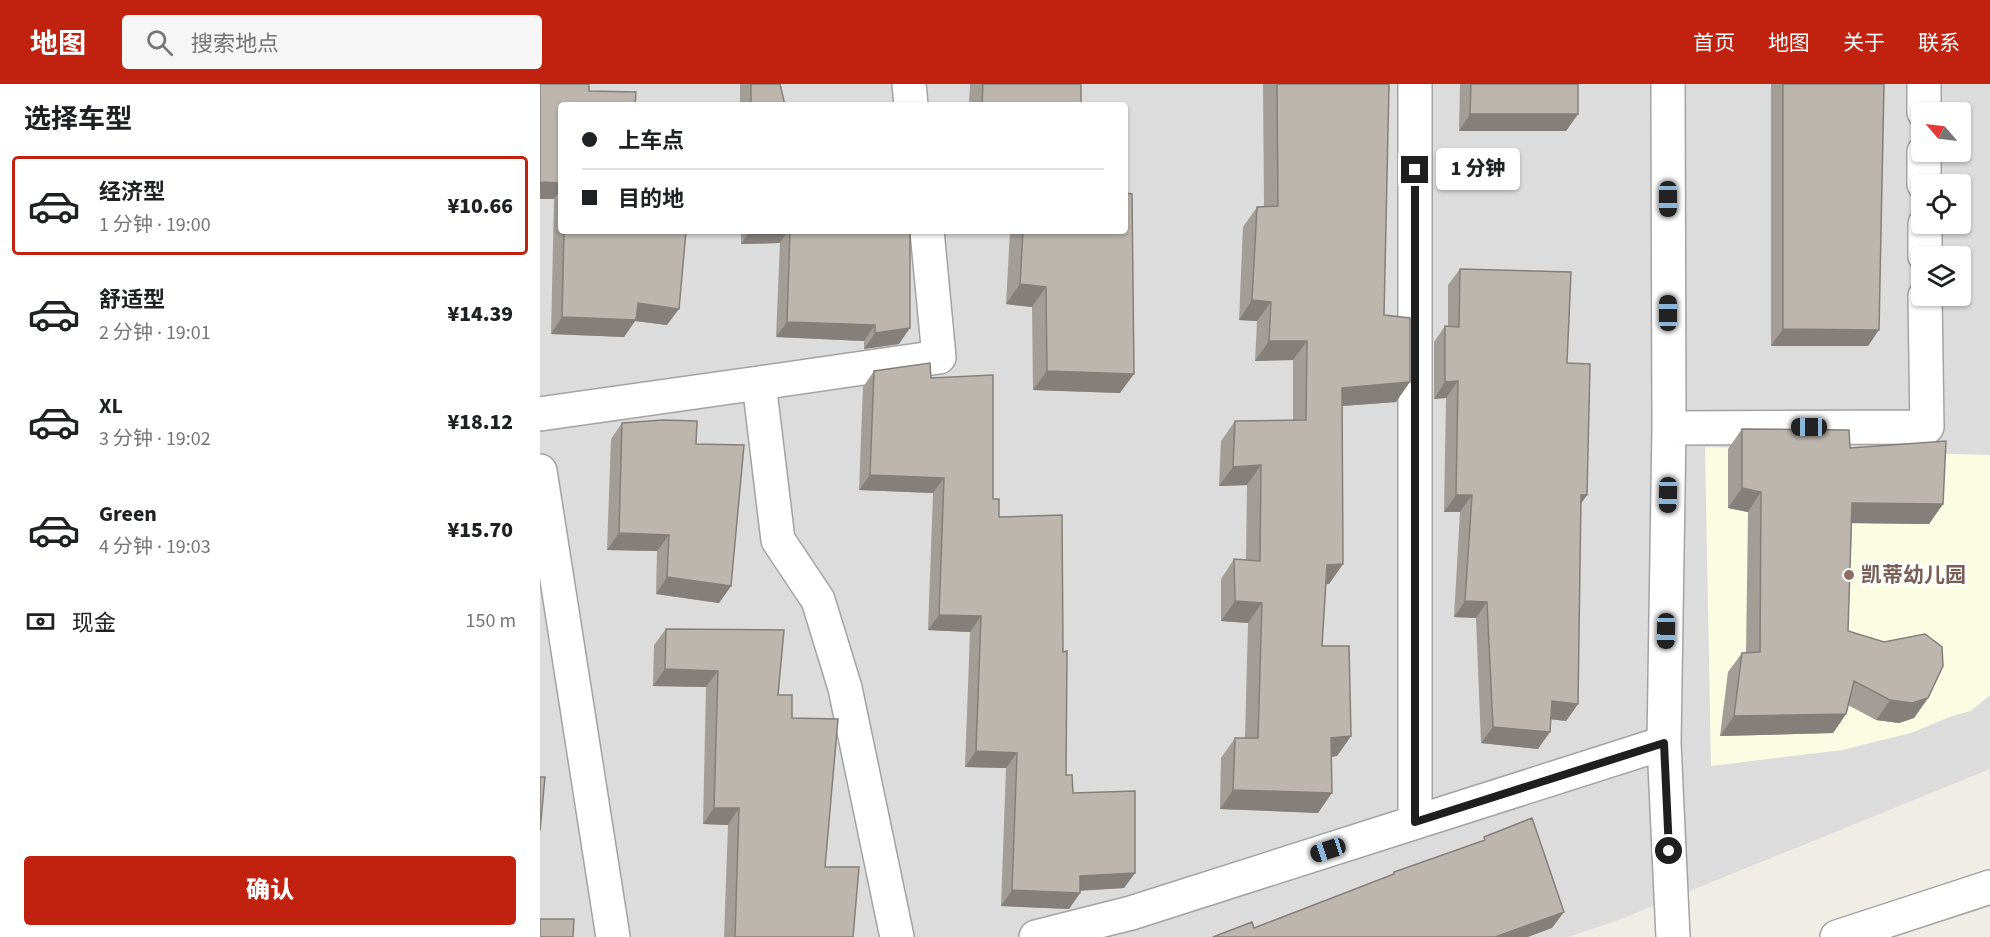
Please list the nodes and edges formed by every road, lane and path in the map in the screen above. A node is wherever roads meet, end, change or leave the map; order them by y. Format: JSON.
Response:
{"nodes":[{"id":1,"x":909,"y":84,"type":"edge"},
{"id":2,"x":1415,"y":84,"type":"edge"},
{"id":3,"x":1668,"y":84,"type":"edge"},
{"id":4,"x":1924,"y":84,"type":"edge"},
{"id":5,"x":911,"y":102,"type":"edge"},
{"id":6,"x":1924,"y":102,"type":"edge"},
{"id":7,"x":927,"y":234,"type":"edge"},
{"id":8,"x":1925,"y":306,"type":"edge"},
{"id":9,"x":759,"y":383,"type":"junction"},
{"id":10,"x":540,"y":414,"type":"edge"},
{"id":11,"x":1669,"y":428,"type":"junction"},
{"id":12,"x":540,"y":471,"type":"edge"},
{"id":13,"x":1664,"y":743,"type":"junction"},
{"id":14,"x":1415,"y":822,"type":"junction"},
{"id":15,"x":1990,"y":887,"type":"edge"},
{"id":16,"x":614,"y":937,"type":"edge"},
{"id":17,"x":897,"y":937,"type":"edge"},
{"id":18,"x":1036,"y":937,"type":"edge"},
{"id":19,"x":1673,"y":937,"type":"edge"},
{"id":20,"x":1837,"y":937,"type":"edge"}],
"edges":[{"from":1,"to":5,"type":"street"},
{"from":2,"to":14,"type":"street"},
{"from":3,"to":11,"type":"street"},
{"from":4,"to":6,"type":"street"},
{"from":7,"to":9,"type":"street"},
{"from":8,"to":11,"type":"street"},
{"from":9,"to":10,"type":"street"},
{"from":9,"to":17,"type":"street"},
{"from":11,"to":13,"type":"street"},
{"from":12,"to":16,"type":"street"},
{"from":13,"to":14,"type":"street"},
{"from":13,"to":19,"type":"street"},
{"from":14,"to":18,"type":"street"},
{"from":15,"to":20,"type":"street"}]}
